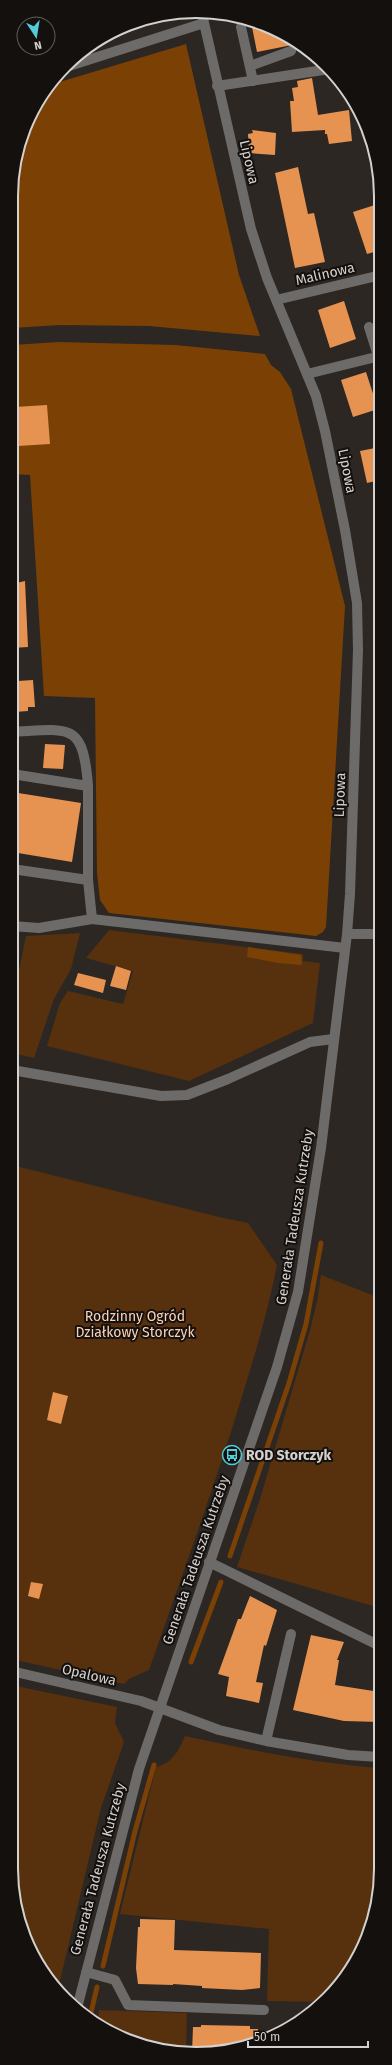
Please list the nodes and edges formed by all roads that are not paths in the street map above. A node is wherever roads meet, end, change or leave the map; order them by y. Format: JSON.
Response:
{"nodes":[{"id":1,"x":203,"y":19,"type":"edge"},
{"id":2,"x":241,"y":27,"type":"dead end"},
{"id":3,"x":291,"y":51,"type":"dead end"},
{"id":4,"x":78,"y":63,"type":"edge"},
{"id":5,"x":250,"y":66,"type":"junction"},
{"id":6,"x":323,"y":71,"type":"edge"},
{"id":7,"x":253,"y":81,"type":"junction"},
{"id":8,"x":217,"y":86,"type":"junction"},
{"id":9,"x":374,"y":276,"type":"edge"},
{"id":10,"x":276,"y":300,"type":"junction"},
{"id":11,"x":369,"y":327,"type":"dead end"},
{"id":12,"x":374,"y":341,"type":"edge"},
{"id":13,"x":374,"y":359,"type":"edge"},
{"id":14,"x":307,"y":374,"type":"junction"},
{"id":15,"x":18,"y":732,"type":"edge"},
{"id":16,"x":18,"y":775,"type":"edge"},
{"id":17,"x":88,"y":786,"type":"junction"},
{"id":18,"x":18,"y":870,"type":"edge"},
{"id":19,"x":88,"y":880,"type":"junction"},
{"id":20,"x":92,"y":919,"type":"junction"},
{"id":21,"x":18,"y":926,"type":"edge"},
{"id":22,"x":347,"y":934,"type":"junction"},
{"id":23,"x":374,"y":934,"type":"edge"},
{"id":24,"x":344,"y":949,"type":"junction"},
{"id":25,"x":333,"y":1039,"type":"junction"},
{"id":26,"x":18,"y":1071,"type":"edge"},
{"id":27,"x":209,"y":1562,"type":"junction"},
{"id":28,"x":291,"y":1634,"type":"dead end"},
{"id":29,"x":374,"y":1643,"type":"edge"},
{"id":30,"x":18,"y":1673,"type":"edge"},
{"id":31,"x":160,"y":1707,"type":"junction"},
{"id":32,"x":266,"y":1741,"type":"junction"},
{"id":33,"x":374,"y":1757,"type":"edge"},
{"id":34,"x":86,"y":1972,"type":"junction"},
{"id":35,"x":77,"y":2002,"type":"edge"},
{"id":36,"x":264,"y":2010,"type":"dead end"}],
"edges":[{"from":1,"to":4,"type":"street"},
{"from":1,"to":8,"type":"street","name":"Lipowa"},
{"from":2,"to":5,"type":"street"},
{"from":3,"to":5,"type":"street"},
{"from":5,"to":7,"type":"street"},
{"from":6,"to":7,"type":"street"},
{"from":7,"to":8,"type":"street"},
{"from":8,"to":10,"type":"street","name":"Lipowa"},
{"from":9,"to":10,"type":"street","name":"Malinowa"},
{"from":10,"to":14,"type":"street","name":"Lipowa"},
{"from":11,"to":12,"type":"street"},
{"from":13,"to":14,"type":"street"},
{"from":14,"to":22,"type":"street","name":"Lipowa"},
{"from":15,"to":17,"type":"street"},
{"from":16,"to":17,"type":"street"},
{"from":17,"to":19,"type":"street"},
{"from":18,"to":19,"type":"street"},
{"from":19,"to":20,"type":"street"},
{"from":20,"to":21,"type":"street"},
{"from":20,"to":24,"type":"street"},
{"from":22,"to":23,"type":"street"},
{"from":22,"to":24,"type":"street","name":"Lipowa"},
{"from":24,"to":25,"type":"street","name":"Generała Tadeusza Kutrzeby"},
{"from":25,"to":26,"type":"street"},
{"from":25,"to":27,"type":"street","name":"Generała Tadeusza Kutrzeby"},
{"from":27,"to":29,"type":"street"},
{"from":27,"to":31,"type":"street","name":"Generała Tadeusza Kutrzeby"},
{"from":28,"to":32,"type":"street"},
{"from":30,"to":31,"type":"street","name":"Opalowa"},
{"from":31,"to":32,"type":"street","name":"Opalowa"},
{"from":31,"to":34,"type":"street","name":"Generała Tadeusza Kutrzeby"},
{"from":32,"to":33,"type":"street","name":"Opalowa"},
{"from":34,"to":35,"type":"street","name":"Generała Tadeusza Kutrzeby"},
{"from":34,"to":36,"type":"street"}]}
